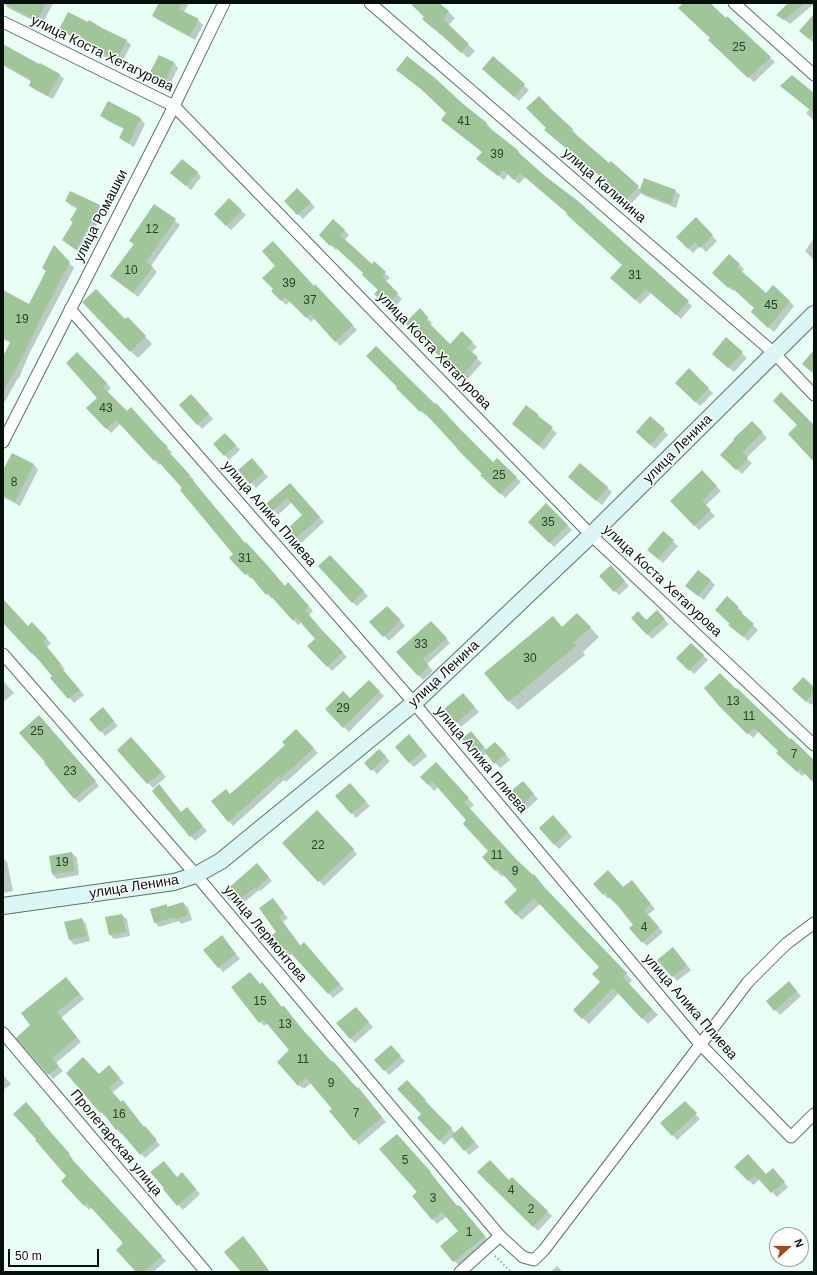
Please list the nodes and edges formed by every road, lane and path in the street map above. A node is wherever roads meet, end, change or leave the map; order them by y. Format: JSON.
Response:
{"nodes":[{"id":1,"x":224,"y":3,"type":"edge"},
{"id":2,"x":370,"y":3,"type":"edge"},
{"id":3,"x":734,"y":3,"type":"edge"},
{"id":4,"x":3,"y":22,"type":"edge"},
{"id":5,"x":814,"y":75,"type":"edge"},
{"id":6,"x":174,"y":106,"type":"junction"},
{"id":7,"x":70,"y":309,"type":"junction"},
{"id":8,"x":814,"y":314,"type":"edge"},
{"id":9,"x":774,"y":353,"type":"junction"},
{"id":10,"x":814,"y":395,"type":"edge"},
{"id":11,"x":3,"y":442,"type":"edge"},
{"id":12,"x":591,"y":535,"type":"junction"},
{"id":13,"x":3,"y":654,"type":"edge"},
{"id":14,"x":414,"y":703,"type":"junction"},
{"id":15,"x":814,"y":745,"type":"edge"},
{"id":16,"x":196,"y":875,"type":"junction"},
{"id":17,"x":3,"y":906,"type":"edge"},
{"id":18,"x":814,"y":922,"type":"edge"},
{"id":19,"x":3,"y":1033,"type":"edge"},
{"id":20,"x":700,"y":1044,"type":"junction"},
{"id":21,"x":814,"y":1114,"type":"edge"},
{"id":22,"x":500,"y":1236,"type":"junction"},
{"id":23,"x":502,"y":1262,"type":"dead end"},
{"id":24,"x":206,"y":1272,"type":"edge"},
{"id":25,"x":460,"y":1272,"type":"edge"},
{"id":26,"x":512,"y":1272,"type":"edge"}],
"edges":[{"from":1,"to":6,"type":"street","name":"улица Ромашки"},
{"from":2,"to":9,"type":"street","name":"улица Калинина"},
{"from":3,"to":5,"type":"street"},
{"from":4,"to":6,"type":"street","name":"улица Коста Хетагурова"},
{"from":6,"to":7,"type":"street","name":"улица Ромашки"},
{"from":6,"to":12,"type":"street","name":"улица Коста Хетагурова"},
{"from":7,"to":11,"type":"street","name":"улица Ромашки"},
{"from":7,"to":14,"type":"street","name":"улица Алика Плиева"},
{"from":8,"to":9,"type":"street","name":"улица Ленина"},
{"from":9,"to":10,"type":"street","name":"улица Калинина"},
{"from":9,"to":12,"type":"street","name":"улица Ленина"},
{"from":12,"to":14,"type":"street","name":"улица Ленина"},
{"from":12,"to":15,"type":"street","name":"улица Коста Хетагурова"},
{"from":13,"to":16,"type":"street","name":"улица Лермонтова"},
{"from":14,"to":16,"type":"street","name":"улица Ленина"},
{"from":14,"to":20,"type":"street","name":"улица Алика Плиева"},
{"from":16,"to":17,"type":"street","name":"улица Ленина"},
{"from":16,"to":22,"type":"street","name":"улица Лермонтова"},
{"from":18,"to":20,"type":"street"},
{"from":19,"to":24,"type":"street","name":"Пролетарская улица"},
{"from":20,"to":21,"type":"street","name":"улица Алика Плиева"},
{"from":20,"to":22,"type":"street","name":"улица Лермонтова"},
{"from":22,"to":25,"type":"street"},
{"from":23,"to":26,"type":"path"}]}
